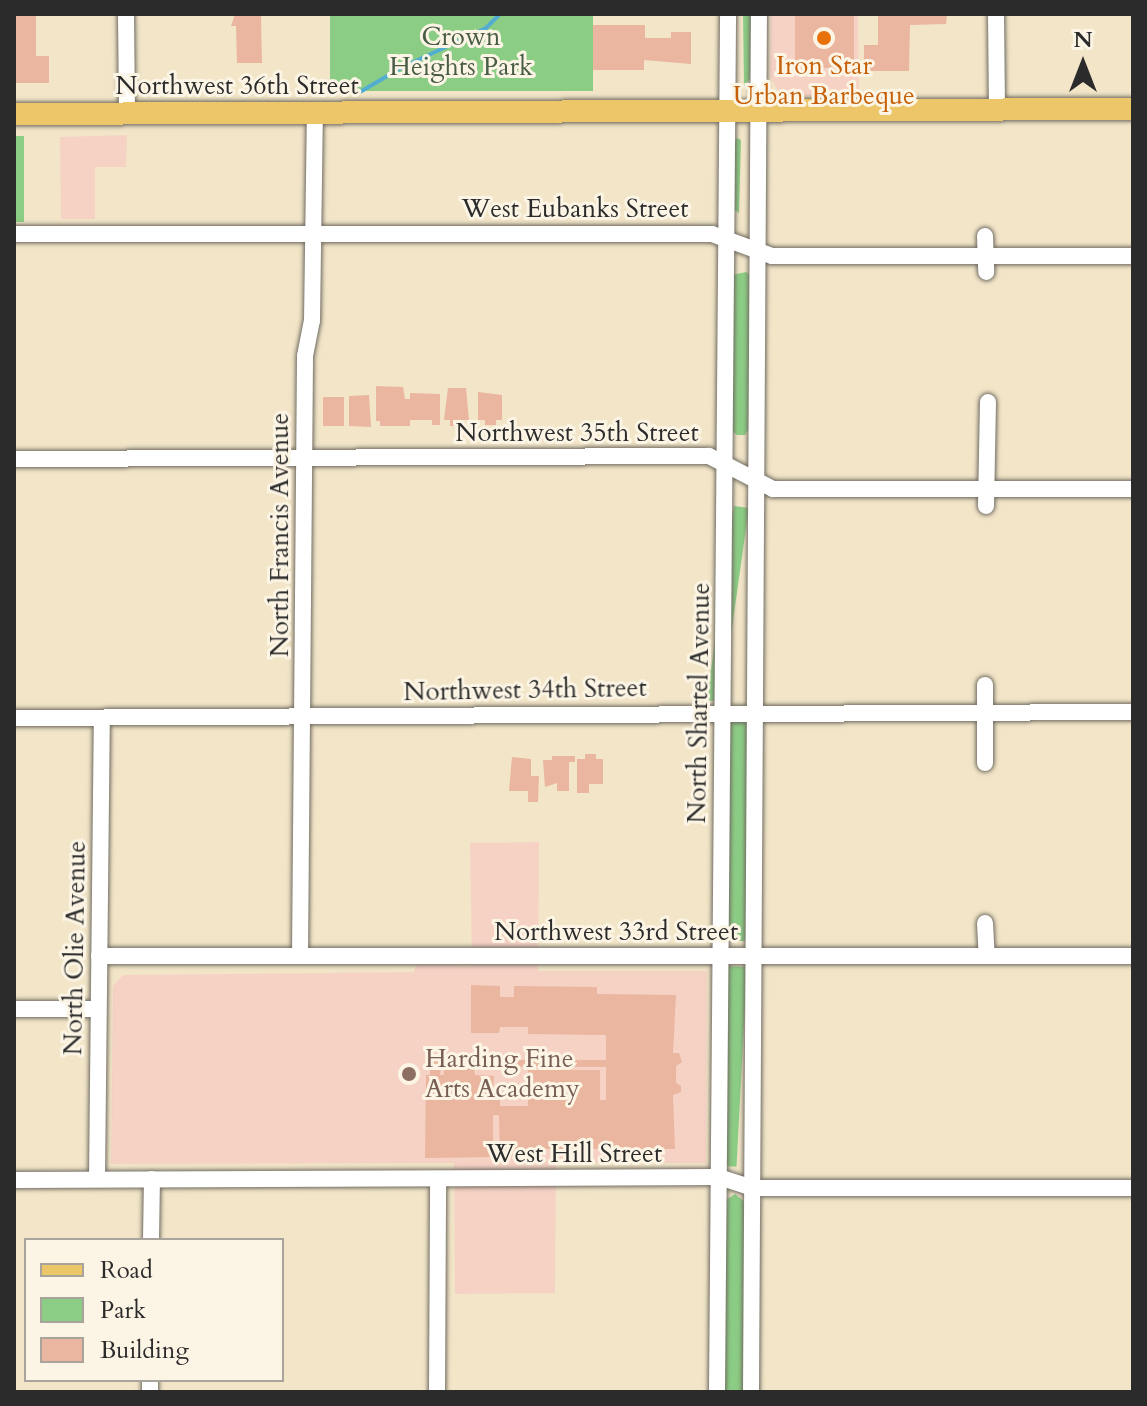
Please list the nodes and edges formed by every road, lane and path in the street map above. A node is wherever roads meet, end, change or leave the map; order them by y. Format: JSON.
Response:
{"nodes":[{"id":1,"x":126,"y":14,"type":"edge"},
{"id":2,"x":728,"y":14,"type":"edge"},
{"id":3,"x":759,"y":14,"type":"edge"},
{"id":4,"x":996,"y":14,"type":"edge"},
{"id":5,"x":1133,"y":109,"type":"edge"},
{"id":6,"x":728,"y":110,"type":"junction"},
{"id":7,"x":757,"y":110,"type":"junction"},
{"id":8,"x":997,"y":110,"type":"junction"},
{"id":9,"x":14,"y":114,"type":"edge"},
{"id":10,"x":315,"y":114,"type":"junction"},
{"id":11,"x":127,"y":115,"type":"junction"},
{"id":12,"x":313,"y":233,"type":"junction"},
{"id":13,"x":14,"y":234,"type":"edge"},
{"id":14,"x":985,"y":236,"type":"dead end"},
{"id":15,"x":727,"y":239,"type":"junction"},
{"id":16,"x":757,"y":250,"type":"junction"},
{"id":17,"x":1133,"y":256,"type":"edge"},
{"id":18,"x":986,"y":264,"type":"junction"},
{"id":19,"x":988,"y":402,"type":"dead end"},
{"id":20,"x":303,"y":456,"type":"junction"},
{"id":21,"x":14,"y":459,"type":"edge"},
{"id":22,"x":726,"y":465,"type":"junction"},
{"id":23,"x":755,"y":480,"type":"junction"},
{"id":24,"x":1133,"y":489,"type":"edge"},
{"id":25,"x":986,"y":497,"type":"junction"},
{"id":26,"x":985,"y":685,"type":"dead end"},
{"id":27,"x":755,"y":712,"type":"junction"},
{"id":28,"x":985,"y":712,"type":"junction"},
{"id":29,"x":1133,"y":712,"type":"edge"},
{"id":30,"x":722,"y":713,"type":"junction"},
{"id":31,"x":303,"y":716,"type":"junction"},
{"id":32,"x":14,"y":718,"type":"edge"},
{"id":33,"x":102,"y":718,"type":"junction"},
{"id":34,"x":985,"y":763,"type":"dead end"},
{"id":35,"x":985,"y":923,"type":"dead end"},
{"id":36,"x":754,"y":955,"type":"junction"},
{"id":37,"x":99,"y":956,"type":"junction"},
{"id":38,"x":300,"y":956,"type":"junction"},
{"id":39,"x":720,"y":956,"type":"junction"},
{"id":40,"x":987,"y":956,"type":"junction"},
{"id":41,"x":1133,"y":956,"type":"edge"},
{"id":42,"x":14,"y":1009,"type":"edge"},
{"id":43,"x":98,"y":1009,"type":"junction"},
{"id":44,"x":719,"y":1177,"type":"junction"},
{"id":45,"x":97,"y":1179,"type":"junction"},
{"id":46,"x":152,"y":1179,"type":"junction"},
{"id":47,"x":438,"y":1179,"type":"junction"},
{"id":48,"x":14,"y":1180,"type":"edge"},
{"id":49,"x":752,"y":1188,"type":"junction"},
{"id":50,"x":1133,"y":1188,"type":"edge"},
{"id":51,"x":151,"y":1238,"type":"edge"},
{"id":52,"x":437,"y":1392,"type":"edge"},
{"id":53,"x":717,"y":1392,"type":"edge"},
{"id":54,"x":751,"y":1392,"type":"edge"}],
"edges":[{"from":1,"to":11,"type":"street"},
{"from":2,"to":6,"type":"street","name":"North Shartel Avenue"},
{"from":3,"to":7,"type":"street","name":"North Shartel Avenue"},
{"from":4,"to":8,"type":"street"},
{"from":5,"to":8,"type":"main road","name":"Northwest 36th Street"},
{"from":6,"to":7,"type":"main road","name":"Northwest 36th Street"},
{"from":6,"to":10,"type":"main road","name":"Northwest 36th Street"},
{"from":6,"to":15,"type":"street","name":"North Shartel Avenue"},
{"from":7,"to":8,"type":"main road","name":"Northwest 36th Street"},
{"from":7,"to":16,"type":"street","name":"North Shartel Avenue"},
{"from":9,"to":11,"type":"main road","name":"Northwest 36th Street"},
{"from":10,"to":11,"type":"main road","name":"Northwest 36th Street"},
{"from":10,"to":12,"type":"street","name":"North Francis Avenue"},
{"from":12,"to":13,"type":"street","name":"West Eubanks Street"},
{"from":12,"to":15,"type":"street","name":"West Eubanks Street"},
{"from":12,"to":20,"type":"street","name":"North Francis Avenue"},
{"from":14,"to":18,"type":"street"},
{"from":15,"to":16,"type":"street","name":"West Eubanks Street"},
{"from":15,"to":22,"type":"street","name":"North Shartel Avenue"},
{"from":16,"to":18,"type":"street","name":"West Eubanks Street"},
{"from":16,"to":23,"type":"street","name":"North Shartel Avenue"},
{"from":17,"to":18,"type":"street","name":"West Eubanks Street"},
{"from":19,"to":25,"type":"street"},
{"from":20,"to":21,"type":"street","name":"Northwest 35th Street"},
{"from":20,"to":22,"type":"street","name":"Northwest 35th Street"},
{"from":20,"to":31,"type":"street","name":"North Francis Avenue"},
{"from":22,"to":23,"type":"street","name":"Northwest 35th Street"},
{"from":22,"to":30,"type":"street","name":"North Shartel Avenue"},
{"from":23,"to":25,"type":"street","name":"Northwest 35th Street"},
{"from":23,"to":27,"type":"street","name":"North Shartel Avenue"},
{"from":24,"to":25,"type":"street","name":"Northwest 35th Street"},
{"from":26,"to":28,"type":"street"},
{"from":27,"to":28,"type":"street","name":"Northwest 34th Street"},
{"from":27,"to":30,"type":"street","name":"Northwest 34th Street"},
{"from":27,"to":36,"type":"street","name":"North Shartel Avenue"},
{"from":28,"to":29,"type":"street","name":"Northwest 34th Street"},
{"from":28,"to":34,"type":"street"},
{"from":30,"to":31,"type":"street","name":"Northwest 34th Street"},
{"from":30,"to":39,"type":"street","name":"North Shartel Avenue"},
{"from":31,"to":33,"type":"street","name":"Northwest 34th Street"},
{"from":31,"to":38,"type":"street","name":"North Francis Avenue"},
{"from":32,"to":33,"type":"street","name":"Northwest 34th Street"},
{"from":33,"to":37,"type":"street","name":"North Olie Avenue"},
{"from":35,"to":40,"type":"street"},
{"from":36,"to":39,"type":"street","name":"Northwest 33rd Street"},
{"from":36,"to":40,"type":"street","name":"Northwest 33rd Street"},
{"from":36,"to":49,"type":"street","name":"North Shartel Avenue"},
{"from":37,"to":38,"type":"street","name":"Northwest 33rd Street"},
{"from":37,"to":43,"type":"street","name":"North Olie Avenue"},
{"from":38,"to":39,"type":"street","name":"Northwest 33rd Street"},
{"from":39,"to":44,"type":"street","name":"North Shartel Avenue"},
{"from":40,"to":41,"type":"street","name":"Northwest 33rd Street"},
{"from":42,"to":43,"type":"street"},
{"from":43,"to":45,"type":"street","name":"North Olie Avenue"},
{"from":44,"to":47,"type":"street","name":"West Hill Street"},
{"from":44,"to":49,"type":"street","name":"West Hill Street"},
{"from":44,"to":53,"type":"street","name":"North Shartel Avenue"},
{"from":45,"to":46,"type":"street","name":"West Hill Street"},
{"from":45,"to":48,"type":"street","name":"West Hill Street"},
{"from":46,"to":47,"type":"street","name":"West Hill Street"},
{"from":46,"to":51,"type":"street"},
{"from":47,"to":52,"type":"street"},
{"from":49,"to":50,"type":"street","name":"West Hill Street"},
{"from":49,"to":54,"type":"street","name":"North Shartel Avenue"}]}
